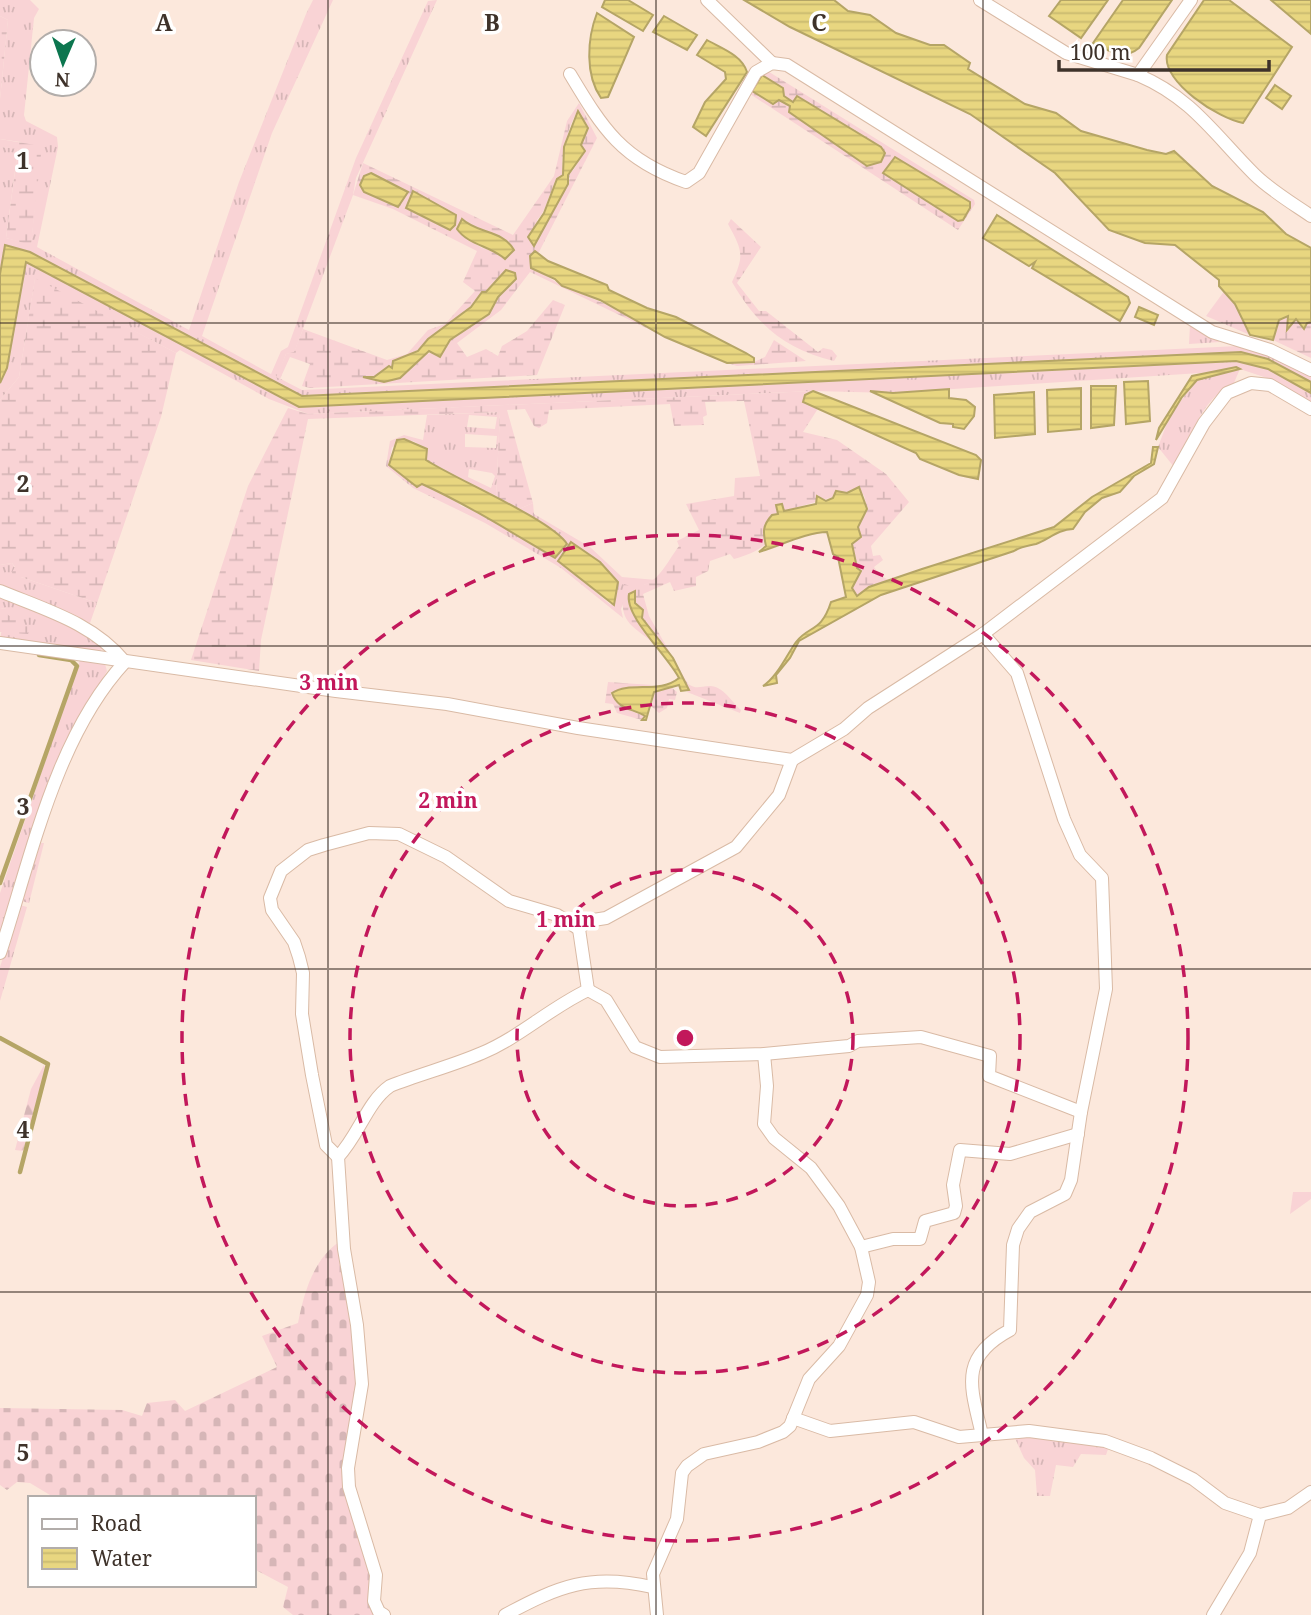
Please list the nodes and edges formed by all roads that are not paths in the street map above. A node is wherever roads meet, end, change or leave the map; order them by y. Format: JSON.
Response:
{"nodes":[{"id":1,"x":707,"y":0,"type":"edge"},
{"id":2,"x":980,"y":0,"type":"edge"},
{"id":3,"x":1191,"y":0,"type":"edge"},
{"id":4,"x":772,"y":63,"type":"junction"},
{"id":5,"x":569,"y":74,"type":"dead end"},
{"id":6,"x":1138,"y":75,"type":"junction"},
{"id":7,"x":1311,"y":216,"type":"edge"},
{"id":8,"x":1311,"y":370,"type":"edge"},
{"id":9,"x":1311,"y":409,"type":"edge"},
{"id":10,"x":0,"y":591,"type":"edge"},
{"id":11,"x":983,"y":634,"type":"junction"},
{"id":12,"x":0,"y":643,"type":"edge"},
{"id":13,"x":125,"y":662,"type":"junction"},
{"id":14,"x":792,"y":760,"type":"junction"},
{"id":15,"x":579,"y":929,"type":"junction"},
{"id":16,"x":0,"y":953,"type":"edge"},
{"id":17,"x":588,"y":990,"type":"junction"},
{"id":18,"x":764,"y":1054,"type":"junction"},
{"id":19,"x":1081,"y":1112,"type":"junction"},
{"id":20,"x":1078,"y":1134,"type":"junction"},
{"id":21,"x":338,"y":1157,"type":"junction"},
{"id":22,"x":861,"y":1247,"type":"junction"},
{"id":23,"x":793,"y":1418,"type":"junction"},
{"id":24,"x":982,"y":1435,"type":"junction"},
{"id":25,"x":1311,"y":1492,"type":"edge"},
{"id":26,"x":1260,"y":1516,"type":"junction"},
{"id":27,"x":652,"y":1587,"type":"junction"},
{"id":28,"x":384,"y":1615,"type":"edge"},
{"id":29,"x":505,"y":1615,"type":"edge"},
{"id":30,"x":657,"y":1615,"type":"edge"},
{"id":31,"x":1213,"y":1615,"type":"edge"}],
"edges":[{"from":1,"to":4,"type":"street"},
{"from":2,"to":6,"type":"street"},
{"from":3,"to":6,"type":"street"},
{"from":4,"to":5,"type":"street"},
{"from":4,"to":8,"type":"street"},
{"from":6,"to":7,"type":"street"},
{"from":9,"to":11,"type":"street"},
{"from":10,"to":13,"type":"street"},
{"from":11,"to":14,"type":"street"},
{"from":11,"to":19,"type":"street"},
{"from":12,"to":13,"type":"street"},
{"from":13,"to":14,"type":"street"},
{"from":13,"to":16,"type":"street"},
{"from":14,"to":15,"type":"street"},
{"from":15,"to":17,"type":"street"},
{"from":15,"to":21,"type":"street"},
{"from":17,"to":18,"type":"street"},
{"from":17,"to":21,"type":"street"},
{"from":18,"to":19,"type":"street"},
{"from":18,"to":22,"type":"street"},
{"from":19,"to":20,"type":"street"},
{"from":20,"to":22,"type":"street"},
{"from":20,"to":24,"type":"street"},
{"from":21,"to":28,"type":"street"},
{"from":22,"to":23,"type":"street"},
{"from":23,"to":24,"type":"street"},
{"from":23,"to":27,"type":"street"},
{"from":24,"to":26,"type":"street"},
{"from":25,"to":26,"type":"street"},
{"from":26,"to":31,"type":"street"},
{"from":27,"to":29,"type":"street"},
{"from":27,"to":30,"type":"street"}]}
